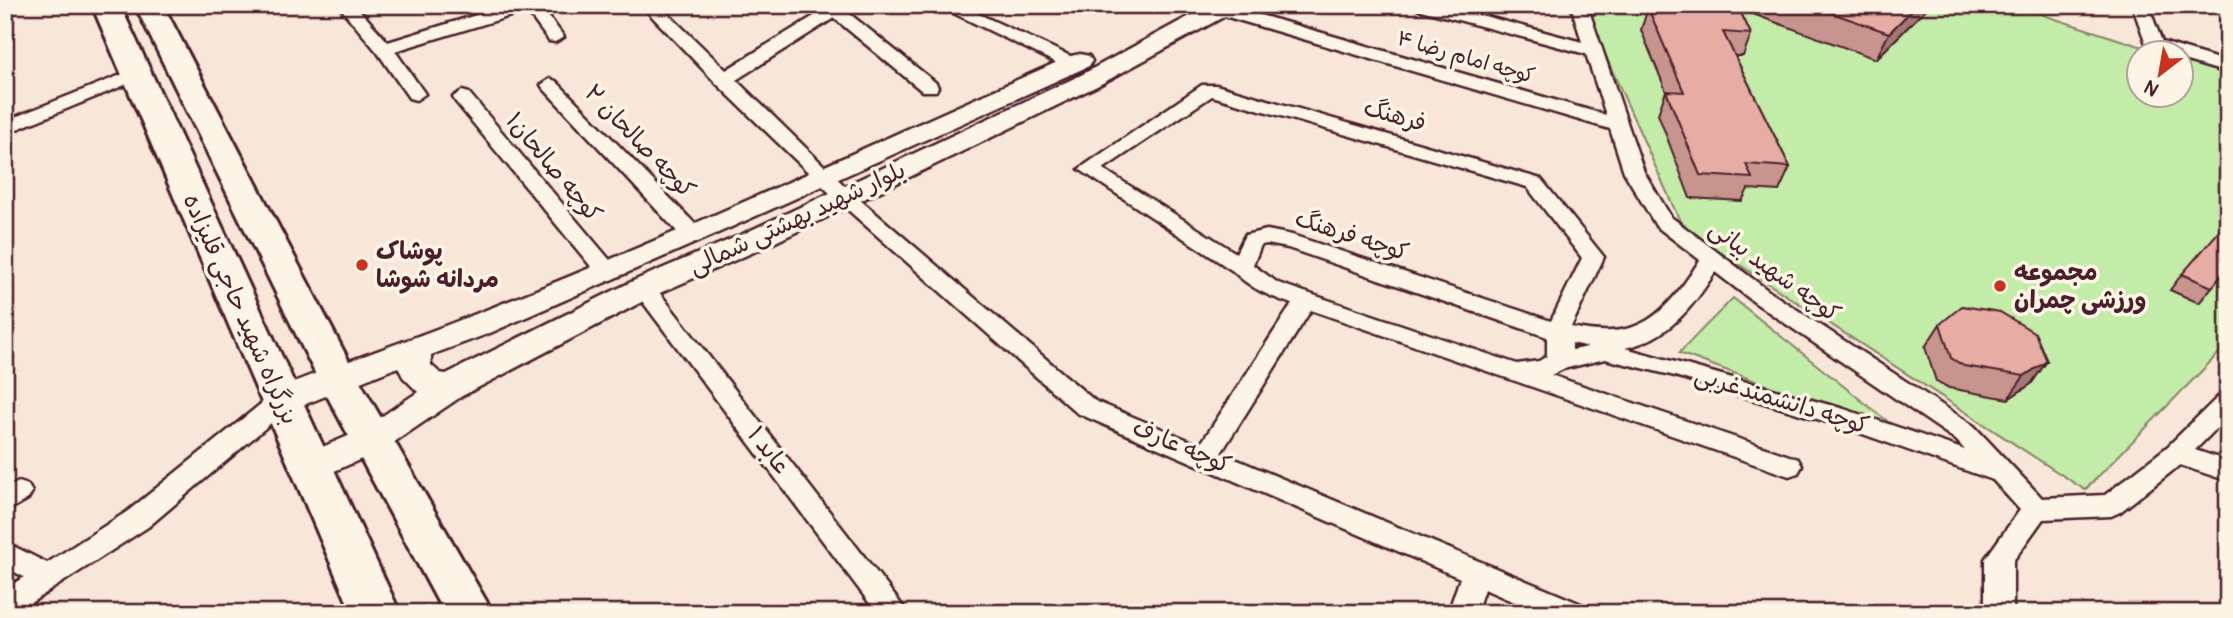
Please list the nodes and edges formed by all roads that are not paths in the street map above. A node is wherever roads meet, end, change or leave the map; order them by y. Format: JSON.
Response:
{"nodes":[{"id":1,"x":106,"y":5,"type":"edge"},
{"id":2,"x":149,"y":5,"type":"edge"},
{"id":3,"x":346,"y":5,"type":"edge"},
{"id":4,"x":529,"y":5,"type":"edge"},
{"id":5,"x":649,"y":5,"type":"edge"},
{"id":6,"x":945,"y":5,"type":"edge"},
{"id":7,"x":1187,"y":5,"type":"edge"},
{"id":8,"x":1423,"y":5,"type":"edge"},
{"id":9,"x":1579,"y":5,"type":"edge"},
{"id":10,"x":1224,"y":7,"type":"edge"},
{"id":11,"x":840,"y":8,"type":"edge"},
{"id":12,"x":2140,"y":9,"type":"edge"},
{"id":13,"x":555,"y":37,"type":"dead end"},
{"id":14,"x":2151,"y":38,"type":"edge"},
{"id":15,"x":384,"y":49,"type":"junction"},
{"id":16,"x":1593,"y":50,"type":"junction"},
{"id":17,"x":2194,"y":58,"type":"edge"},
{"id":18,"x":1073,"y":64,"type":"junction"},
{"id":19,"x":2228,"y":68,"type":"edge"},
{"id":20,"x":136,"y":74,"type":"junction"},
{"id":21,"x":723,"y":80,"type":"junction"},
{"id":22,"x":550,"y":85,"type":"dead end"},
{"id":23,"x":929,"y":87,"type":"dead end"},
{"id":24,"x":416,"y":94,"type":"dead end"},
{"id":25,"x":462,"y":97,"type":"dead end"},
{"id":26,"x":1618,"y":125,"type":"junction"},
{"id":27,"x":5,"y":128,"type":"edge"},
{"id":28,"x":824,"y":175,"type":"junction"},
{"id":29,"x":845,"y":197,"type":"junction"},
{"id":30,"x":692,"y":233,"type":"junction"},
{"id":31,"x":1712,"y":259,"type":"junction"},
{"id":32,"x":1241,"y":266,"type":"junction"},
{"id":33,"x":606,"y":270,"type":"junction"},
{"id":34,"x":643,"y":288,"type":"junction"},
{"id":35,"x":1306,"y":300,"type":"junction"},
{"id":36,"x":1557,"y":332,"type":"junction"},
{"id":37,"x":414,"y":349,"type":"junction"},
{"id":38,"x":1558,"y":362,"type":"junction"},
{"id":39,"x":1520,"y":372,"type":"junction"},
{"id":40,"x":337,"y":377,"type":"junction"},
{"id":41,"x":450,"y":387,"type":"junction"},
{"id":42,"x":281,"y":401,"type":"junction"},
{"id":43,"x":2228,"y":402,"type":"edge"},
{"id":44,"x":372,"y":440,"type":"junction"},
{"id":45,"x":2176,"y":454,"type":"junction"},
{"id":46,"x":1206,"y":456,"type":"junction"},
{"id":47,"x":1789,"y":466,"type":"dead end"},
{"id":48,"x":312,"y":467,"type":"junction"},
{"id":49,"x":2228,"y":471,"type":"edge"},
{"id":50,"x":2002,"y":473,"type":"junction"},
{"id":51,"x":2036,"y":509,"type":"junction"},
{"id":52,"x":5,"y":553,"type":"edge"},
{"id":53,"x":1476,"y":572,"type":"junction"},
{"id":54,"x":48,"y":577,"type":"junction"},
{"id":55,"x":5,"y":604,"type":"edge"},
{"id":56,"x":376,"y":613,"type":"edge"},
{"id":57,"x":469,"y":613,"type":"edge"},
{"id":58,"x":894,"y":613,"type":"edge"},
{"id":59,"x":1462,"y":613,"type":"edge"},
{"id":60,"x":1572,"y":613,"type":"edge"},
{"id":61,"x":1999,"y":613,"type":"edge"}],
"edges":[{"from":1,"to":20,"type":"highway","name":"بزرگراه شهید حاجی قلیزاده"},
{"from":2,"to":40,"type":"highway","name":"بزرگراه شهید حاجی قلیزاده"},
{"from":3,"to":15,"type":"street"},
{"from":4,"to":13,"type":"street"},
{"from":4,"to":15,"type":"street"},
{"from":5,"to":21,"type":"street"},
{"from":6,"to":18,"type":"street"},
{"from":7,"to":18,"type":"main road","name":"بلوار شهید بهشتی شمالی"},
{"from":8,"to":16,"type":"street"},
{"from":9,"to":16,"type":"street","name":"کوچه شهید بیانی"},
{"from":10,"to":26,"type":"street","name":"کوچه امام رضا ۴"},
{"from":10,"to":29,"type":"main road","name":"بلوار شهید بهشتی شمالی"},
{"from":11,"to":21,"type":"street"},
{"from":11,"to":23,"type":"street"},
{"from":12,"to":14,"type":"street"},
{"from":15,"to":24,"type":"street"},
{"from":16,"to":26,"type":"street","name":"کوچه شهید بیانی"},
{"from":17,"to":19,"type":"street"},
{"from":18,"to":28,"type":"main road","name":"بلوار شهید بهشتی شمالی"},
{"from":20,"to":27,"type":"street"},
{"from":20,"to":42,"type":"highway","name":"بزرگراه شهید حاجی قلیزاده"},
{"from":21,"to":28,"type":"street"},
{"from":22,"to":30,"type":"street","name":"کوچه صالحان ۲"},
{"from":25,"to":33,"type":"street","name":"کوچه صالحان۱"},
{"from":26,"to":31,"type":"street","name":"کوچه شهید بیانی"},
{"from":28,"to":29,"type":"street","name":"کوچه عارف"},
{"from":28,"to":30,"type":"main road","name":"بلوار شهید بهشتی شمالی"},
{"from":29,"to":34,"type":"main road","name":"بلوار شهید بهشتی شمالی"},
{"from":29,"to":46,"type":"street","name":"کوچه عارف"},
{"from":30,"to":33,"type":"main road","name":"بلوار شهید بهشتی شمالی"},
{"from":31,"to":36,"type":"street"},
{"from":31,"to":50,"type":"street","name":"کوچه شهید بیانی"},
{"from":32,"to":35,"type":"street"},
{"from":32,"to":36,"type":"street","name":"کوچه فرهنگ"},
{"from":32,"to":36,"type":"street","name":"فرهنگ"},
{"from":33,"to":37,"type":"main road","name":"بلوار شهید بهشتی شمالی"},
{"from":34,"to":41,"type":"main road","name":"بلوار شهید بهشتی شمالی"},
{"from":34,"to":58,"type":"street","name":"عابد ۱"},
{"from":35,"to":39,"type":"street"},
{"from":35,"to":46,"type":"street"},
{"from":36,"to":38,"type":"street"},
{"from":37,"to":40,"type":"main road","name":"بلوار شهید بهشتی شمالی"},
{"from":37,"to":41,"type":"main road"},
{"from":38,"to":39,"type":"street"},
{"from":38,"to":50,"type":"street","name":"کوچه دانشمندغربی"},
{"from":39,"to":47,"type":"street"},
{"from":40,"to":42,"type":"main road","name":"بلوار شهید بهشتی شمالی"},
{"from":40,"to":44,"type":"highway","name":"بزرگراه شهید حاجی قلیزاده"},
{"from":41,"to":44,"type":"main road","name":"بلوار شهید بهشتی شمالی"},
{"from":42,"to":48,"type":"highway","name":"بزرگراه شهید حاجی قلیزاده"},
{"from":42,"to":54,"type":"street"},
{"from":43,"to":45,"type":"street"},
{"from":44,"to":48,"type":"main road","name":"بلوار شهید بهشتی شمالی"},
{"from":44,"to":57,"type":"highway","name":"بزرگراه شهید حاجی قلیزاده"},
{"from":45,"to":49,"type":"street"},
{"from":45,"to":51,"type":"street"},
{"from":46,"to":53,"type":"street","name":"کوچه عارف"},
{"from":48,"to":56,"type":"highway","name":"بزرگراه شهید حاجی قلیزاده"},
{"from":50,"to":51,"type":"street","name":"کوچه شهید بیانی"},
{"from":51,"to":61,"type":"street"},
{"from":52,"to":54,"type":"street"},
{"from":53,"to":59,"type":"street"},
{"from":53,"to":60,"type":"street","name":"کوچه عارف"},
{"from":54,"to":55,"type":"street"}]}
